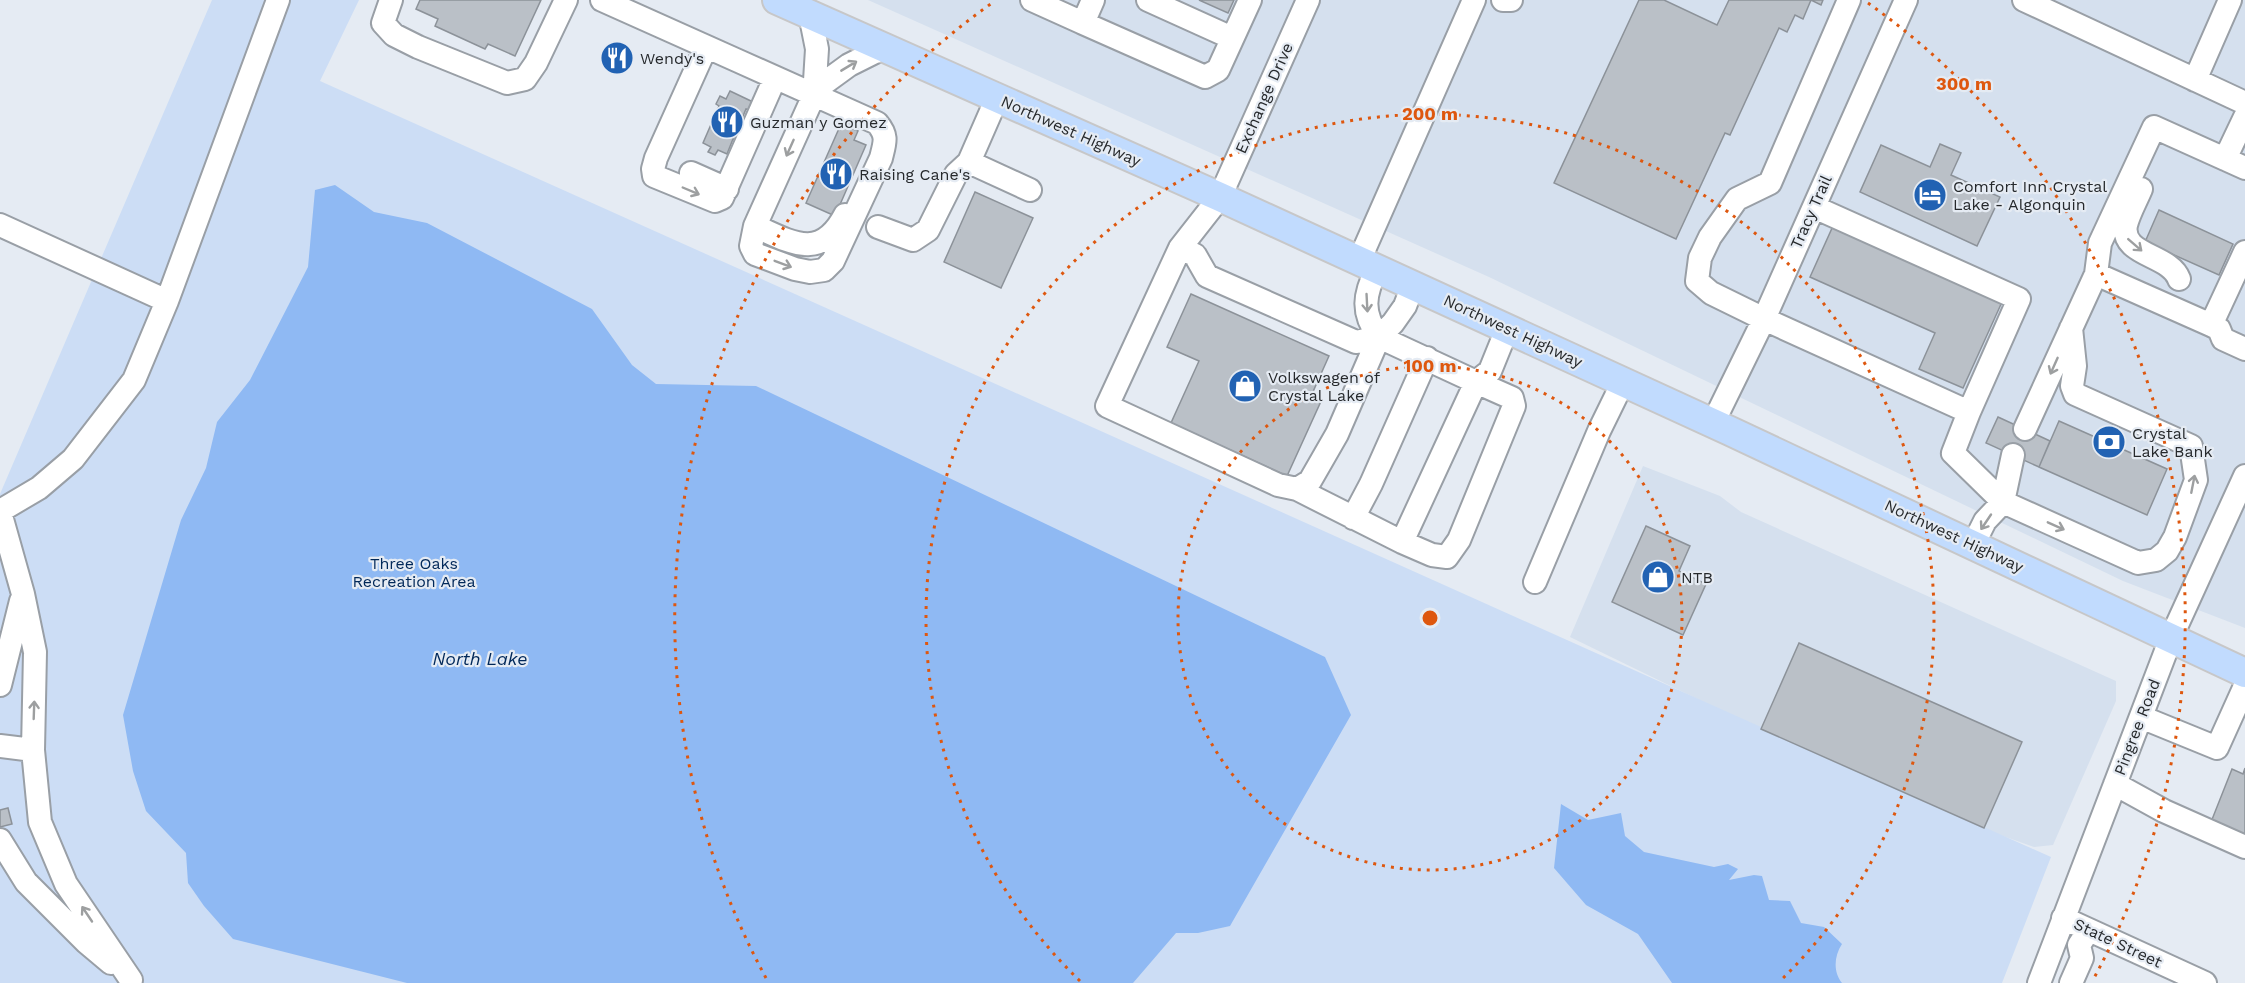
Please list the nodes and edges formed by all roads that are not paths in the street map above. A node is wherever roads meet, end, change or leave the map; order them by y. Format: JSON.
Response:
{"nodes":[{"id":1,"x":278,"y":0,"type":"edge"},
{"id":2,"x":391,"y":0,"type":"edge"},
{"id":3,"x":566,"y":0,"type":"edge"},
{"id":4,"x":602,"y":0,"type":"edge"},
{"id":5,"x":777,"y":0,"type":"edge"},
{"id":6,"x":1032,"y":0,"type":"edge"},
{"id":7,"x":1093,"y":0,"type":"edge"},
{"id":8,"x":1148,"y":0,"type":"edge"},
{"id":9,"x":1250,"y":0,"type":"edge"},
{"id":10,"x":1308,"y":0,"type":"edge"},
{"id":11,"x":1474,"y":0,"type":"edge"},
{"id":12,"x":1503,"y":0,"type":"edge"},
{"id":13,"x":1511,"y":0,"type":"edge"},
{"id":14,"x":1849,"y":0,"type":"edge"},
{"id":15,"x":1906,"y":0,"type":"edge"},
{"id":16,"x":2024,"y":0,"type":"edge"},
{"id":17,"x":2230,"y":0,"type":"edge"},
{"id":18,"x":810,"y":14,"type":"junction"},
{"id":19,"x":1083,"y":23,"type":"junction"},
{"id":20,"x":1232,"y":38,"type":"junction"},
{"id":21,"x":706,"y":47,"type":"junction"},
{"id":22,"x":885,"y":47,"type":"junction"},
{"id":23,"x":775,"y":78,"type":"junction"},
{"id":24,"x":2195,"y":80,"type":"junction"},
{"id":25,"x":815,"y":92,"type":"junction"},
{"id":26,"x":996,"y":98,"type":"junction"},
{"id":27,"x":2245,"y":103,"type":"edge"},
{"id":28,"x":2245,"y":117,"type":"edge"},
{"id":29,"x":656,"y":158,"type":"junction"},
{"id":30,"x":969,"y":162,"type":"junction"},
{"id":31,"x":2235,"y":163,"type":"edge"},
{"id":32,"x":2148,"y":174,"type":"dead end"},
{"id":33,"x":727,"y":189,"type":"junction"},
{"id":34,"x":1030,"y":190,"type":"dead end"},
{"id":35,"x":1220,"y":197,"type":"junction"},
{"id":36,"x":1814,"y":207,"type":"junction"},
{"id":37,"x":0,"y":225,"type":"edge"},
{"id":38,"x":879,"y":226,"type":"dead end"},
{"id":39,"x":1180,"y":248,"type":"junction"},
{"id":40,"x":2245,"y":252,"type":"edge"},
{"id":41,"x":1368,"y":265,"type":"junction"},
{"id":42,"x":2096,"y":274,"type":"junction"},
{"id":43,"x":2179,"y":279,"type":"dead end"},
{"id":44,"x":1413,"y":285,"type":"junction"},
{"id":45,"x":167,"y":301,"type":"junction"},
{"id":46,"x":1764,"y":319,"type":"junction"},
{"id":47,"x":2215,"y":327,"type":"junction"},
{"id":48,"x":2071,"y":328,"type":"junction"},
{"id":49,"x":1507,"y":329,"type":"junction"},
{"id":50,"x":2245,"y":334,"type":"edge"},
{"id":51,"x":1379,"y":337,"type":"junction"},
{"id":52,"x":2245,"y":349,"type":"edge"},
{"id":53,"x":1427,"y":358,"type":"junction"},
{"id":54,"x":1476,"y":382,"type":"junction"},
{"id":55,"x":1623,"y":382,"type":"junction"},
{"id":56,"x":1969,"y":412,"type":"junction"},
{"id":57,"x":1713,"y":423,"type":"junction"},
{"id":58,"x":2025,"y":429,"type":"dead end"},
{"id":59,"x":2013,"y":455,"type":"dead end"},
{"id":60,"x":2245,"y":476,"type":"edge"},
{"id":61,"x":1297,"y":489,"type":"junction"},
{"id":62,"x":2003,"y":502,"type":"junction"},
{"id":63,"x":0,"y":512,"type":"edge"},
{"id":64,"x":1353,"y":518,"type":"junction"},
{"id":65,"x":1402,"y":542,"type":"junction"},
{"id":66,"x":1973,"y":545,"type":"junction"},
{"id":67,"x":1535,"y":582,"type":"dead end"},
{"id":68,"x":23,"y":594,"type":"junction"},
{"id":69,"x":2171,"y":638,"type":"junction"},
{"id":70,"x":2245,"y":673,"type":"edge"},
{"id":71,"x":0,"y":685,"type":"edge"},
{"id":72,"x":2245,"y":686,"type":"edge"},
{"id":73,"x":2141,"y":717,"type":"junction"},
{"id":74,"x":2236,"y":729,"type":"edge"},
{"id":75,"x":0,"y":746,"type":"edge"},
{"id":76,"x":33,"y":750,"type":"junction"},
{"id":77,"x":2115,"y":784,"type":"junction"},
{"id":78,"x":0,"y":840,"type":"edge"},
{"id":79,"x":2245,"y":848,"type":"edge"},
{"id":80,"x":66,"y":884,"type":"junction"},
{"id":81,"x":42,"y":898,"type":"junction"},
{"id":82,"x":2063,"y":918,"type":"junction"},
{"id":83,"x":2089,"y":930,"type":"junction"},
{"id":84,"x":133,"y":981,"type":"edge"},
{"id":85,"x":2039,"y":983,"type":"edge"},
{"id":86,"x":2071,"y":983,"type":"edge"},
{"id":87,"x":2205,"y":983,"type":"edge"}],
"edges":[{"from":1,"to":45,"type":"street"},
{"from":2,"to":3,"type":"street"},
{"from":4,"to":21,"type":"street"},
{"from":5,"to":18,"type":"main road","name":"Northwest Highway"},
{"from":6,"to":19,"type":"street"},
{"from":7,"to":19,"type":"street"},
{"from":8,"to":20,"type":"street"},
{"from":9,"to":20,"type":"street"},
{"from":10,"to":35,"type":"street","name":"Exchange Drive"},
{"from":11,"to":41,"type":"street"},
{"from":12,"to":13,"type":"street"},
{"from":14,"to":46,"type":"street"},
{"from":15,"to":36,"type":"street","name":"Tracy Trail"},
{"from":16,"to":24,"type":"street"},
{"from":17,"to":24,"type":"street"},
{"from":18,"to":22,"type":"main road","name":"Northwest Highway"},
{"from":18,"to":25,"type":"street"},
{"from":19,"to":20,"type":"street"},
{"from":21,"to":23,"type":"street"},
{"from":21,"to":29,"type":"street"},
{"from":25,"to":22,"type":"street","one_way":true},
{"from":22,"to":26,"type":"main road","name":"Northwest Highway"},
{"from":23,"to":25,"type":"street"},
{"from":23,"to":33,"type":"street"},
{"from":24,"to":27,"type":"street"},
{"from":25,"to":25,"type":"street","one_way":true},
{"from":26,"to":30,"type":"street"},
{"from":26,"to":35,"type":"main road","name":"Northwest Highway"},
{"from":28,"to":31,"type":"street"},
{"from":29,"to":33,"type":"street"},
{"from":29,"to":33,"type":"street","one_way":true},
{"from":30,"to":34,"type":"street"},
{"from":30,"to":38,"type":"street"},
{"from":31,"to":42,"type":"street"},
{"from":32,"to":43,"type":"street","one_way":true},
{"from":35,"to":39,"type":"street","name":"Exchange Drive"},
{"from":35,"to":41,"type":"main road","name":"Northwest Highway"},
{"from":36,"to":46,"type":"street","name":"Tracy Trail"},
{"from":36,"to":56,"type":"street"},
{"from":37,"to":45,"type":"street"},
{"from":39,"to":51,"type":"street"},
{"from":39,"to":61,"type":"street","name":"Exchange Drive"},
{"from":40,"to":47,"type":"street"},
{"from":41,"to":44,"type":"main road","name":"Northwest Highway"},
{"from":41,"to":51,"type":"street","one_way":true},
{"from":42,"to":47,"type":"street"},
{"from":42,"to":48,"type":"street"},
{"from":44,"to":49,"type":"main road","name":"Northwest Highway"},
{"from":44,"to":51,"type":"street"},
{"from":45,"to":63,"type":"street"},
{"from":46,"to":56,"type":"street"},
{"from":46,"to":57,"type":"street","name":"Tracy Trail"},
{"from":47,"to":50,"type":"street"},
{"from":47,"to":52,"type":"street"},
{"from":48,"to":58,"type":"street","one_way":true},
{"from":62,"to":48,"type":"street","one_way":true},
{"from":49,"to":54,"type":"street"},
{"from":49,"to":55,"type":"main road","name":"Northwest Highway"},
{"from":51,"to":53,"type":"street"},
{"from":51,"to":61,"type":"street"},
{"from":53,"to":54,"type":"street"},
{"from":53,"to":64,"type":"street"},
{"from":54,"to":65,"type":"street"},
{"from":54,"to":65,"type":"street"},
{"from":55,"to":57,"type":"main road","name":"Northwest Highway"},
{"from":55,"to":67,"type":"street"},
{"from":56,"to":62,"type":"street"},
{"from":57,"to":66,"type":"main road","name":"Northwest Highway"},
{"from":59,"to":62,"type":"street"},
{"from":60,"to":69,"type":"street","name":"Pingree Road"},
{"from":61,"to":64,"type":"street"},
{"from":62,"to":66,"type":"street","one_way":true},
{"from":63,"to":68,"type":"street"},
{"from":64,"to":65,"type":"street"},
{"from":66,"to":69,"type":"main road","name":"Northwest Highway"},
{"from":68,"to":71,"type":"street"},
{"from":76,"to":68,"type":"street","one_way":true},
{"from":69,"to":70,"type":"main road","name":"Northwest Highway"},
{"from":69,"to":73,"type":"street","name":"Pingree Road"},
{"from":72,"to":74,"type":"street"},
{"from":73,"to":74,"type":"street"},
{"from":73,"to":77,"type":"street","name":"Pingree Road"},
{"from":75,"to":76,"type":"street"},
{"from":76,"to":80,"type":"street"},
{"from":77,"to":79,"type":"street"},
{"from":77,"to":82,"type":"street","name":"Pingree Road"},
{"from":78,"to":81,"type":"street"},
{"from":80,"to":81,"type":"street"},
{"from":84,"to":80,"type":"street","one_way":true},
{"from":81,"to":84,"type":"street"},
{"from":82,"to":83,"type":"street","name":"State Street"},
{"from":82,"to":85,"type":"street","name":"Pingree Road"},
{"from":83,"to":86,"type":"street"},
{"from":83,"to":87,"type":"street","name":"State Street"}]}
